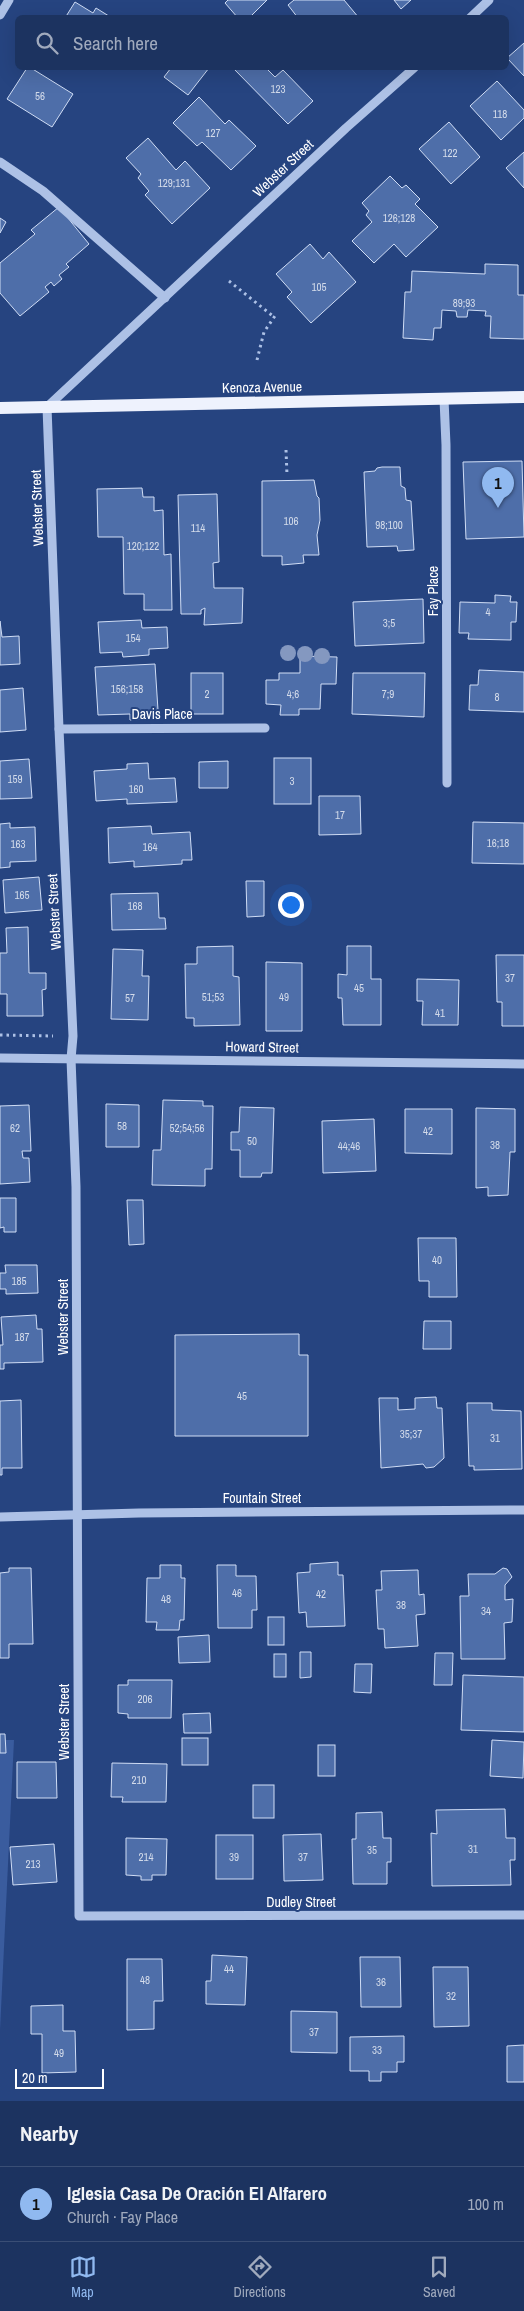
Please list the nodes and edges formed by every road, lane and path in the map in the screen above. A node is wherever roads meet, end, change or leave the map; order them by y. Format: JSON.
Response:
{"nodes":[{"id":1,"x":9,"y":0,"type":"edge"},
{"id":2,"x":489,"y":0,"type":"edge"},
{"id":3,"x":0,"y":15,"type":"edge"},
{"id":4,"x":473,"y":15,"type":"edge"},
{"id":5,"x":412,"y":70,"type":"edge"},
{"id":6,"x":0,"y":162,"type":"edge"},
{"id":7,"x":229,"y":281,"type":"dead end"},
{"id":8,"x":164,"y":298,"type":"junction"},
{"id":9,"x":257,"y":360,"type":"dead end"},
{"id":10,"x":524,"y":398,"type":"edge"},
{"id":11,"x":444,"y":399,"type":"junction"},
{"id":12,"x":47,"y":407,"type":"junction"},
{"id":13,"x":0,"y":408,"type":"edge"},
{"id":14,"x":286,"y":450,"type":"dead end"},
{"id":15,"x":287,"y":475,"type":"dead end"},
{"id":16,"x":59,"y":728,"type":"junction"},
{"id":17,"x":265,"y":728,"type":"dead end"},
{"id":18,"x":447,"y":783,"type":"dead end"},
{"id":19,"x":0,"y":1035,"type":"edge"},
{"id":20,"x":53,"y":1036,"type":"dead end"},
{"id":21,"x":0,"y":1058,"type":"edge"},
{"id":22,"x":71,"y":1059,"type":"junction"},
{"id":23,"x":524,"y":1064,"type":"edge"},
{"id":24,"x":524,"y":1510,"type":"edge"},
{"id":25,"x":77,"y":1514,"type":"junction"},
{"id":26,"x":0,"y":1517,"type":"edge"},
{"id":27,"x":524,"y":1915,"type":"edge"},
{"id":28,"x":79,"y":1916,"type":"joint"}],
"edges":[{"from":1,"to":3,"type":"street"},
{"from":2,"to":4,"type":"street"},
{"from":5,"to":8,"type":"street","name":"Webster Street"},
{"from":6,"to":8,"type":"street"},
{"from":7,"to":9,"type":"path"},
{"from":8,"to":12,"type":"street","name":"Webster Street"},
{"from":10,"to":11,"type":"main road","name":"Kenoza Avenue"},
{"from":11,"to":12,"type":"main road","name":"Kenoza Avenue"},
{"from":11,"to":18,"type":"street","name":"Fay Place"},
{"from":12,"to":13,"type":"main road","name":"Kenoza Avenue"},
{"from":12,"to":16,"type":"street","name":"Webster Street"},
{"from":14,"to":15,"type":"path"},
{"from":16,"to":17,"type":"street","name":"Davis Place"},
{"from":16,"to":22,"type":"street","name":"Webster Street"},
{"from":19,"to":20,"type":"path"},
{"from":21,"to":22,"type":"street","name":"Howard Street"},
{"from":22,"to":23,"type":"street","name":"Howard Street"},
{"from":22,"to":25,"type":"street","name":"Webster Street"},
{"from":24,"to":25,"type":"street","name":"Fountain Street"},
{"from":25,"to":26,"type":"street","name":"Fountain Street"},
{"from":25,"to":28,"type":"street","name":"Webster Street"},
{"from":27,"to":28,"type":"street","name":"Dudley Street"}]}
